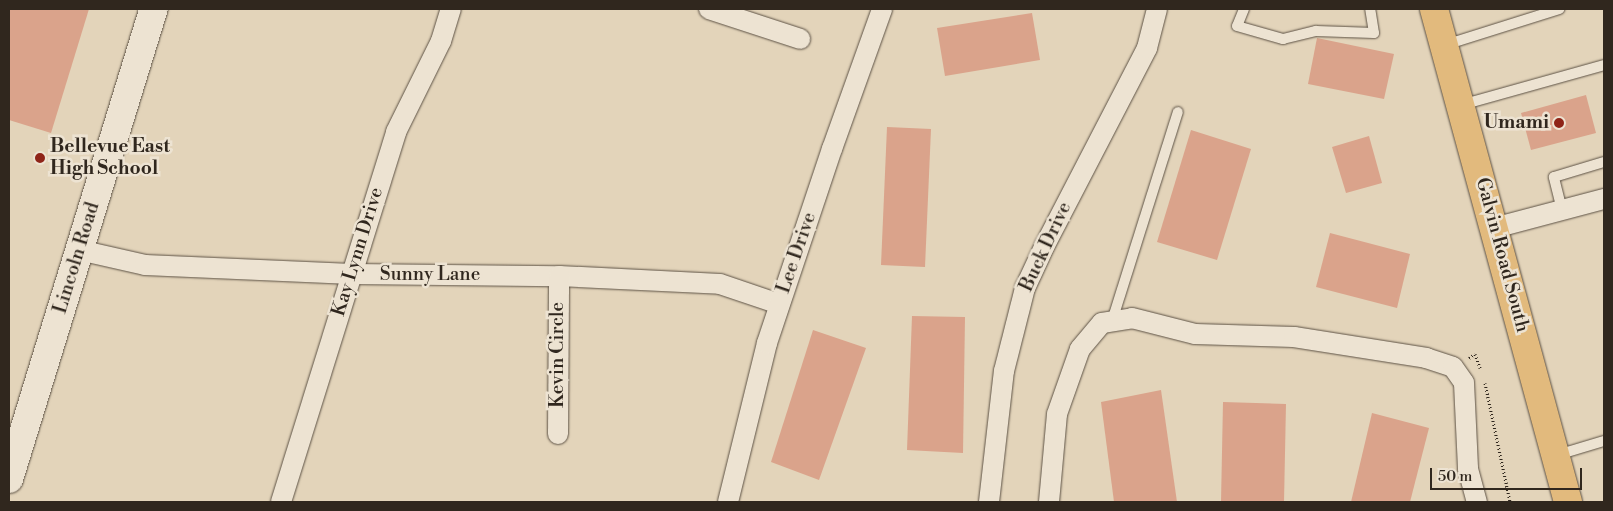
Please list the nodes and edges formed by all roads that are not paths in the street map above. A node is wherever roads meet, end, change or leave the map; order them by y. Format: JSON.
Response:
{"nodes":[{"id":1,"x":154,"y":9,"type":"edge"},
{"id":2,"x":451,"y":9,"type":"edge"},
{"id":3,"x":709,"y":9,"type":"edge"},
{"id":4,"x":882,"y":9,"type":"edge"},
{"id":5,"x":1157,"y":9,"type":"edge"},
{"id":6,"x":1244,"y":9,"type":"edge"},
{"id":7,"x":1370,"y":9,"type":"edge"},
{"id":8,"x":1434,"y":9,"type":"edge"},
{"id":9,"x":1559,"y":9,"type":"edge"},
{"id":10,"x":800,"y":39,"type":"dead end"},
{"id":11,"x":1444,"y":45,"type":"junction"},
{"id":12,"x":1604,"y":65,"type":"edge"},
{"id":13,"x":1460,"y":105,"type":"junction"},
{"id":14,"x":1178,"y":112,"type":"dead end"},
{"id":15,"x":1604,"y":162,"type":"edge"},
{"id":16,"x":1604,"y":199,"type":"edge"},
{"id":17,"x":1562,"y":210,"type":"junction"},
{"id":18,"x":1494,"y":228,"type":"junction"},
{"id":19,"x":79,"y":250,"type":"junction"},
{"id":20,"x":352,"y":274,"type":"junction"},
{"id":21,"x":559,"y":276,"type":"junction"},
{"id":22,"x":779,"y":304,"type":"junction"},
{"id":23,"x":1112,"y":321,"type":"junction"},
{"id":24,"x":558,"y":434,"type":"dead end"},
{"id":25,"x":1604,"y":441,"type":"edge"},
{"id":26,"x":1555,"y":456,"type":"junction"},
{"id":27,"x":9,"y":479,"type":"edge"},
{"id":28,"x":281,"y":502,"type":"edge"},
{"id":29,"x":728,"y":502,"type":"edge"},
{"id":30,"x":989,"y":502,"type":"edge"},
{"id":31,"x":1049,"y":502,"type":"edge"},
{"id":32,"x":1477,"y":502,"type":"edge"},
{"id":33,"x":1568,"y":502,"type":"edge"}],
"edges":[{"from":1,"to":19,"type":"main road","name":"Lincoln Road"},
{"from":2,"to":20,"type":"street","name":"Kay Lynn Drive"},
{"from":3,"to":10,"type":"street"},
{"from":4,"to":22,"type":"street","name":"Lee Drive"},
{"from":5,"to":30,"type":"street","name":"Buck Drive"},
{"from":6,"to":7,"type":"lane"},
{"from":8,"to":11,"type":"main road","name":"Galvin Road South"},
{"from":9,"to":11,"type":"lane"},
{"from":11,"to":13,"type":"main road","name":"Galvin Road South"},
{"from":12,"to":13,"type":"lane"},
{"from":13,"to":18,"type":"main road","name":"Galvin Road South"},
{"from":14,"to":23,"type":"lane"},
{"from":15,"to":17,"type":"lane"},
{"from":16,"to":17,"type":"street"},
{"from":17,"to":18,"type":"street"},
{"from":18,"to":26,"type":"main road","name":"Galvin Road South"},
{"from":19,"to":20,"type":"street","name":"Sunny Lane"},
{"from":19,"to":27,"type":"main road","name":"Lincoln Road"},
{"from":20,"to":21,"type":"street","name":"Sunny Lane"},
{"from":20,"to":28,"type":"street","name":"Kay Lynn Drive"},
{"from":21,"to":22,"type":"street","name":"Sunny Lane"},
{"from":21,"to":24,"type":"street","name":"Kevin Circle"},
{"from":22,"to":29,"type":"street","name":"Lee Drive"},
{"from":23,"to":31,"type":"street"},
{"from":23,"to":32,"type":"street"},
{"from":25,"to":26,"type":"lane"},
{"from":26,"to":33,"type":"main road","name":"Galvin Road South"}]}
